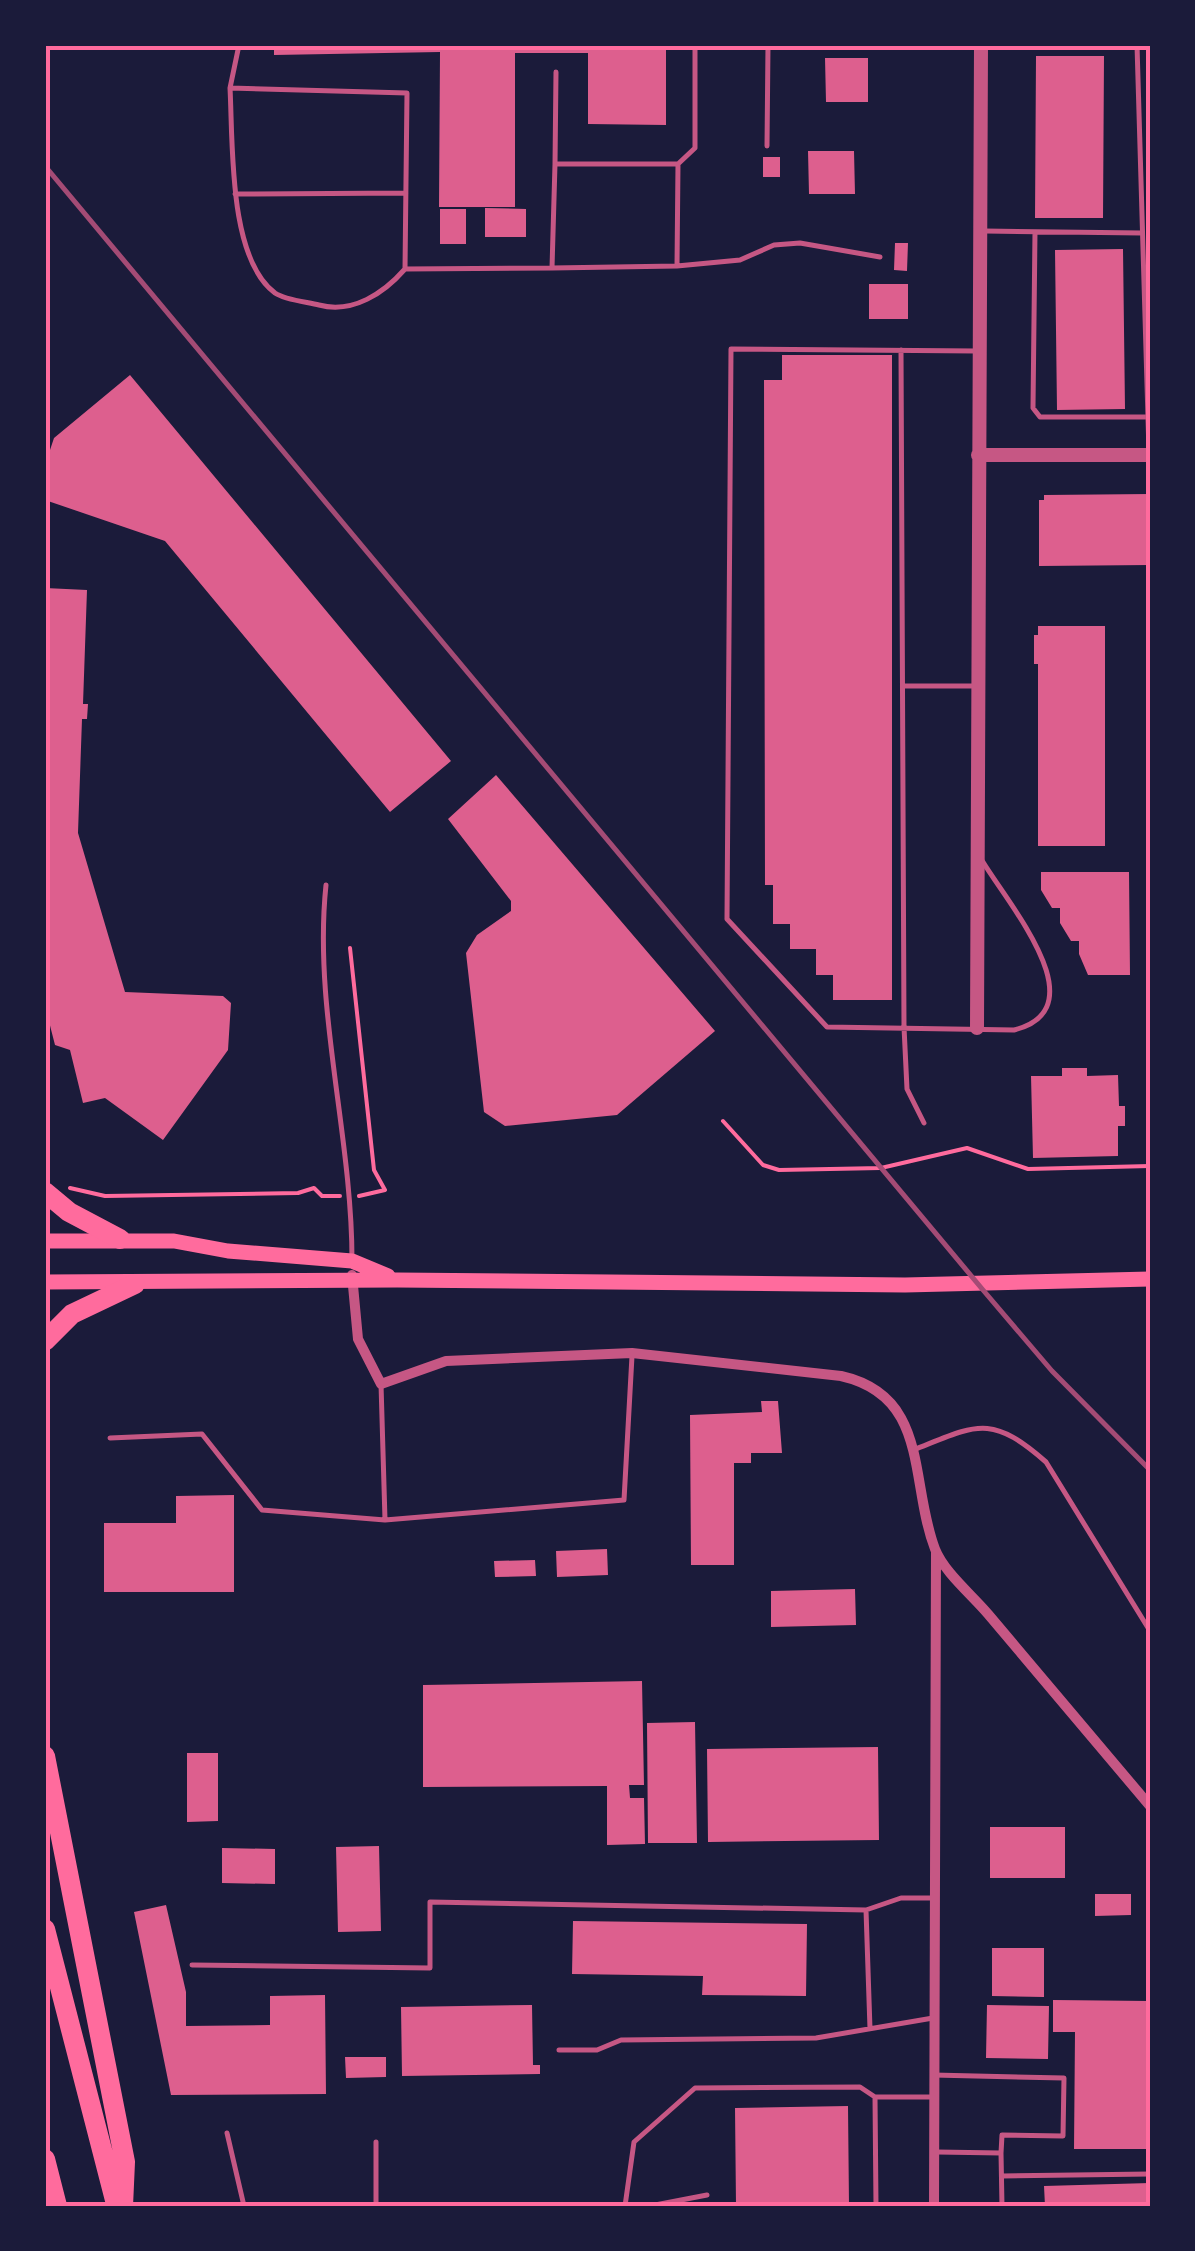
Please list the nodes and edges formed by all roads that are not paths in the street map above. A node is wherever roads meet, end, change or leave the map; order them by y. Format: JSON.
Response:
{"nodes":[{"id":1,"x":238,"y":45,"type":"edge"},
{"id":2,"x":695,"y":45,"type":"edge"},
{"id":3,"x":768,"y":45,"type":"edge"},
{"id":4,"x":981,"y":45,"type":"edge"},
{"id":5,"x":1137,"y":45,"type":"edge"},
{"id":6,"x":556,"y":72,"type":"dead end"},
{"id":7,"x":230,"y":88,"type":"junction"},
{"id":8,"x":766,"y":146,"type":"dead end"},
{"id":9,"x":555,"y":164,"type":"junction"},
{"id":10,"x":678,"y":164,"type":"junction"},
{"id":11,"x":406,"y":193,"type":"junction"},
{"id":12,"x":236,"y":194,"type":"junction"},
{"id":13,"x":980,"y":231,"type":"junction"},
{"id":14,"x":1035,"y":232,"type":"junction"},
{"id":15,"x":1142,"y":233,"type":"junction"},
{"id":16,"x":880,"y":258,"type":"dead end"},
{"id":17,"x":677,"y":266,"type":"junction"},
{"id":18,"x":552,"y":268,"type":"junction"},
{"id":19,"x":405,"y":269,"type":"junction"},
{"id":20,"x":901,"y":350,"type":"junction"},
{"id":21,"x":978,"y":351,"type":"junction"},
{"id":22,"x":1148,"y":417,"type":"edge"},
{"id":23,"x":978,"y":455,"type":"junction"},
{"id":24,"x":1149,"y":455,"type":"edge"},
{"id":25,"x":902,"y":686,"type":"junction"},
{"id":26,"x":976,"y":686,"type":"junction"},
{"id":27,"x":976,"y":850,"type":"junction"},
{"id":28,"x":326,"y":884,"type":"dead end"},
{"id":29,"x":904,"y":1028,"type":"junction"},
{"id":30,"x":977,"y":1028,"type":"junction"},
{"id":31,"x":924,"y":1123,"type":"dead end"},
{"id":32,"x":48,"y":1195,"type":"edge"},
{"id":33,"x":120,"y":1239,"type":"junction"},
{"id":34,"x":45,"y":1241,"type":"edge"},
{"id":35,"x":352,"y":1261,"type":"junction"},
{"id":36,"x":1150,"y":1278,"type":"edge"},
{"id":37,"x":397,"y":1280,"type":"junction"},
{"id":38,"x":352,"y":1281,"type":"junction"},
{"id":39,"x":45,"y":1282,"type":"edge"},
{"id":40,"x":135,"y":1284,"type":"junction"},
{"id":41,"x":45,"y":1341,"type":"edge"},
{"id":42,"x":632,"y":1353,"type":"junction"},
{"id":43,"x":381,"y":1384,"type":"junction"},
{"id":44,"x":110,"y":1438,"type":"dead end"},
{"id":45,"x":912,"y":1450,"type":"junction"},
{"id":46,"x":385,"y":1520,"type":"junction"},
{"id":47,"x":936,"y":1552,"type":"junction"},
{"id":48,"x":1150,"y":1631,"type":"edge"},
{"id":49,"x":45,"y":1756,"type":"edge"},
{"id":50,"x":1150,"y":1806,"type":"edge"},
{"id":51,"x":932,"y":1898,"type":"junction"},
{"id":52,"x":866,"y":1910,"type":"junction"},
{"id":53,"x":45,"y":1929,"type":"edge"},
{"id":54,"x":192,"y":1965,"type":"dead end"},
{"id":55,"x":933,"y":2018,"type":"junction"},
{"id":56,"x":870,"y":2029,"type":"junction"},
{"id":57,"x":558,"y":2050,"type":"dead end"},
{"id":58,"x":933,"y":2075,"type":"junction"},
{"id":59,"x":876,"y":2096,"type":"junction"},
{"id":60,"x":933,"y":2096,"type":"junction"},
{"id":61,"x":228,"y":2133,"type":"dead end"},
{"id":62,"x":376,"y":2142,"type":"dead end"},
{"id":63,"x":934,"y":2152,"type":"junction"},
{"id":64,"x":1001,"y":2153,"type":"junction"},
{"id":65,"x":45,"y":2159,"type":"edge"},
{"id":66,"x":1150,"y":2174,"type":"edge"},
{"id":67,"x":1002,"y":2176,"type":"junction"},
{"id":68,"x":708,"y":2195,"type":"dead end"},
{"id":69,"x":57,"y":2206,"type":"edge"},
{"id":70,"x":119,"y":2206,"type":"edge"},
{"id":71,"x":244,"y":2206,"type":"edge"},
{"id":72,"x":376,"y":2206,"type":"edge"},
{"id":73,"x":624,"y":2206,"type":"edge"},
{"id":74,"x":650,"y":2206,"type":"edge"},
{"id":75,"x":876,"y":2206,"type":"edge"},
{"id":76,"x":934,"y":2206,"type":"edge"},
{"id":77,"x":1002,"y":2206,"type":"edge"}],
"edges":[{"from":1,"to":7,"type":"lane"},
{"from":2,"to":10,"type":"lane"},
{"from":3,"to":8,"type":"lane"},
{"from":4,"to":13,"type":"street"},
{"from":5,"to":15,"type":"lane"},
{"from":6,"to":9,"type":"lane"},
{"from":7,"to":11,"type":"lane"},
{"from":7,"to":12,"type":"lane"},
{"from":9,"to":10,"type":"lane"},
{"from":9,"to":18,"type":"lane"},
{"from":10,"to":17,"type":"lane"},
{"from":11,"to":12,"type":"lane"},
{"from":11,"to":19,"type":"lane"},
{"from":12,"to":19,"type":"lane"},
{"from":13,"to":14,"type":"lane"},
{"from":13,"to":21,"type":"street"},
{"from":14,"to":15,"type":"lane"},
{"from":14,"to":22,"type":"lane"},
{"from":15,"to":22,"type":"lane"},
{"from":16,"to":17,"type":"lane"},
{"from":17,"to":18,"type":"lane"},
{"from":18,"to":19,"type":"lane"},
{"from":20,"to":21,"type":"lane"},
{"from":20,"to":25,"type":"lane"},
{"from":20,"to":29,"type":"lane"},
{"from":21,"to":23,"type":"street"},
{"from":22,"to":24,"type":"lane"},
{"from":23,"to":24,"type":"street"},
{"from":23,"to":26,"type":"street"},
{"from":25,"to":26,"type":"lane"},
{"from":25,"to":29,"type":"lane"},
{"from":26,"to":27,"type":"street"},
{"from":27,"to":30,"type":"street"},
{"from":27,"to":30,"type":"lane"},
{"from":28,"to":35,"type":"lane"},
{"from":29,"to":30,"type":"lane"},
{"from":29,"to":31,"type":"lane"},
{"from":32,"to":33,"type":"highway"},
{"from":33,"to":34,"type":"main road"},
{"from":33,"to":35,"type":"main road"},
{"from":35,"to":37,"type":"main road"},
{"from":35,"to":38,"type":"street"},
{"from":36,"to":37,"type":"main road"},
{"from":37,"to":38,"type":"main road"},
{"from":38,"to":40,"type":"main road"},
{"from":38,"to":43,"type":"street"},
{"from":39,"to":40,"type":"main road"},
{"from":40,"to":41,"type":"highway"},
{"from":42,"to":43,"type":"street"},
{"from":42,"to":45,"type":"street"},
{"from":42,"to":46,"type":"lane"},
{"from":43,"to":46,"type":"lane"},
{"from":44,"to":46,"type":"lane"},
{"from":45,"to":47,"type":"street"},
{"from":45,"to":48,"type":"lane"},
{"from":47,"to":50,"type":"street"},
{"from":47,"to":51,"type":"street"},
{"from":49,"to":70,"type":"highway"},
{"from":51,"to":52,"type":"lane"},
{"from":51,"to":55,"type":"street"},
{"from":52,"to":54,"type":"lane"},
{"from":52,"to":56,"type":"lane"},
{"from":53,"to":70,"type":"highway"},
{"from":55,"to":56,"type":"lane"},
{"from":55,"to":58,"type":"street"},
{"from":56,"to":57,"type":"lane"},
{"from":58,"to":60,"type":"street"},
{"from":58,"to":64,"type":"lane"},
{"from":59,"to":60,"type":"lane"},
{"from":59,"to":73,"type":"lane"},
{"from":59,"to":75,"type":"lane"},
{"from":60,"to":63,"type":"street"},
{"from":61,"to":71,"type":"lane"},
{"from":62,"to":72,"type":"lane"},
{"from":63,"to":64,"type":"lane"},
{"from":63,"to":76,"type":"street"},
{"from":64,"to":67,"type":"lane"},
{"from":65,"to":69,"type":"highway"},
{"from":66,"to":67,"type":"lane"},
{"from":67,"to":77,"type":"lane"},
{"from":68,"to":74,"type":"lane"}]}
